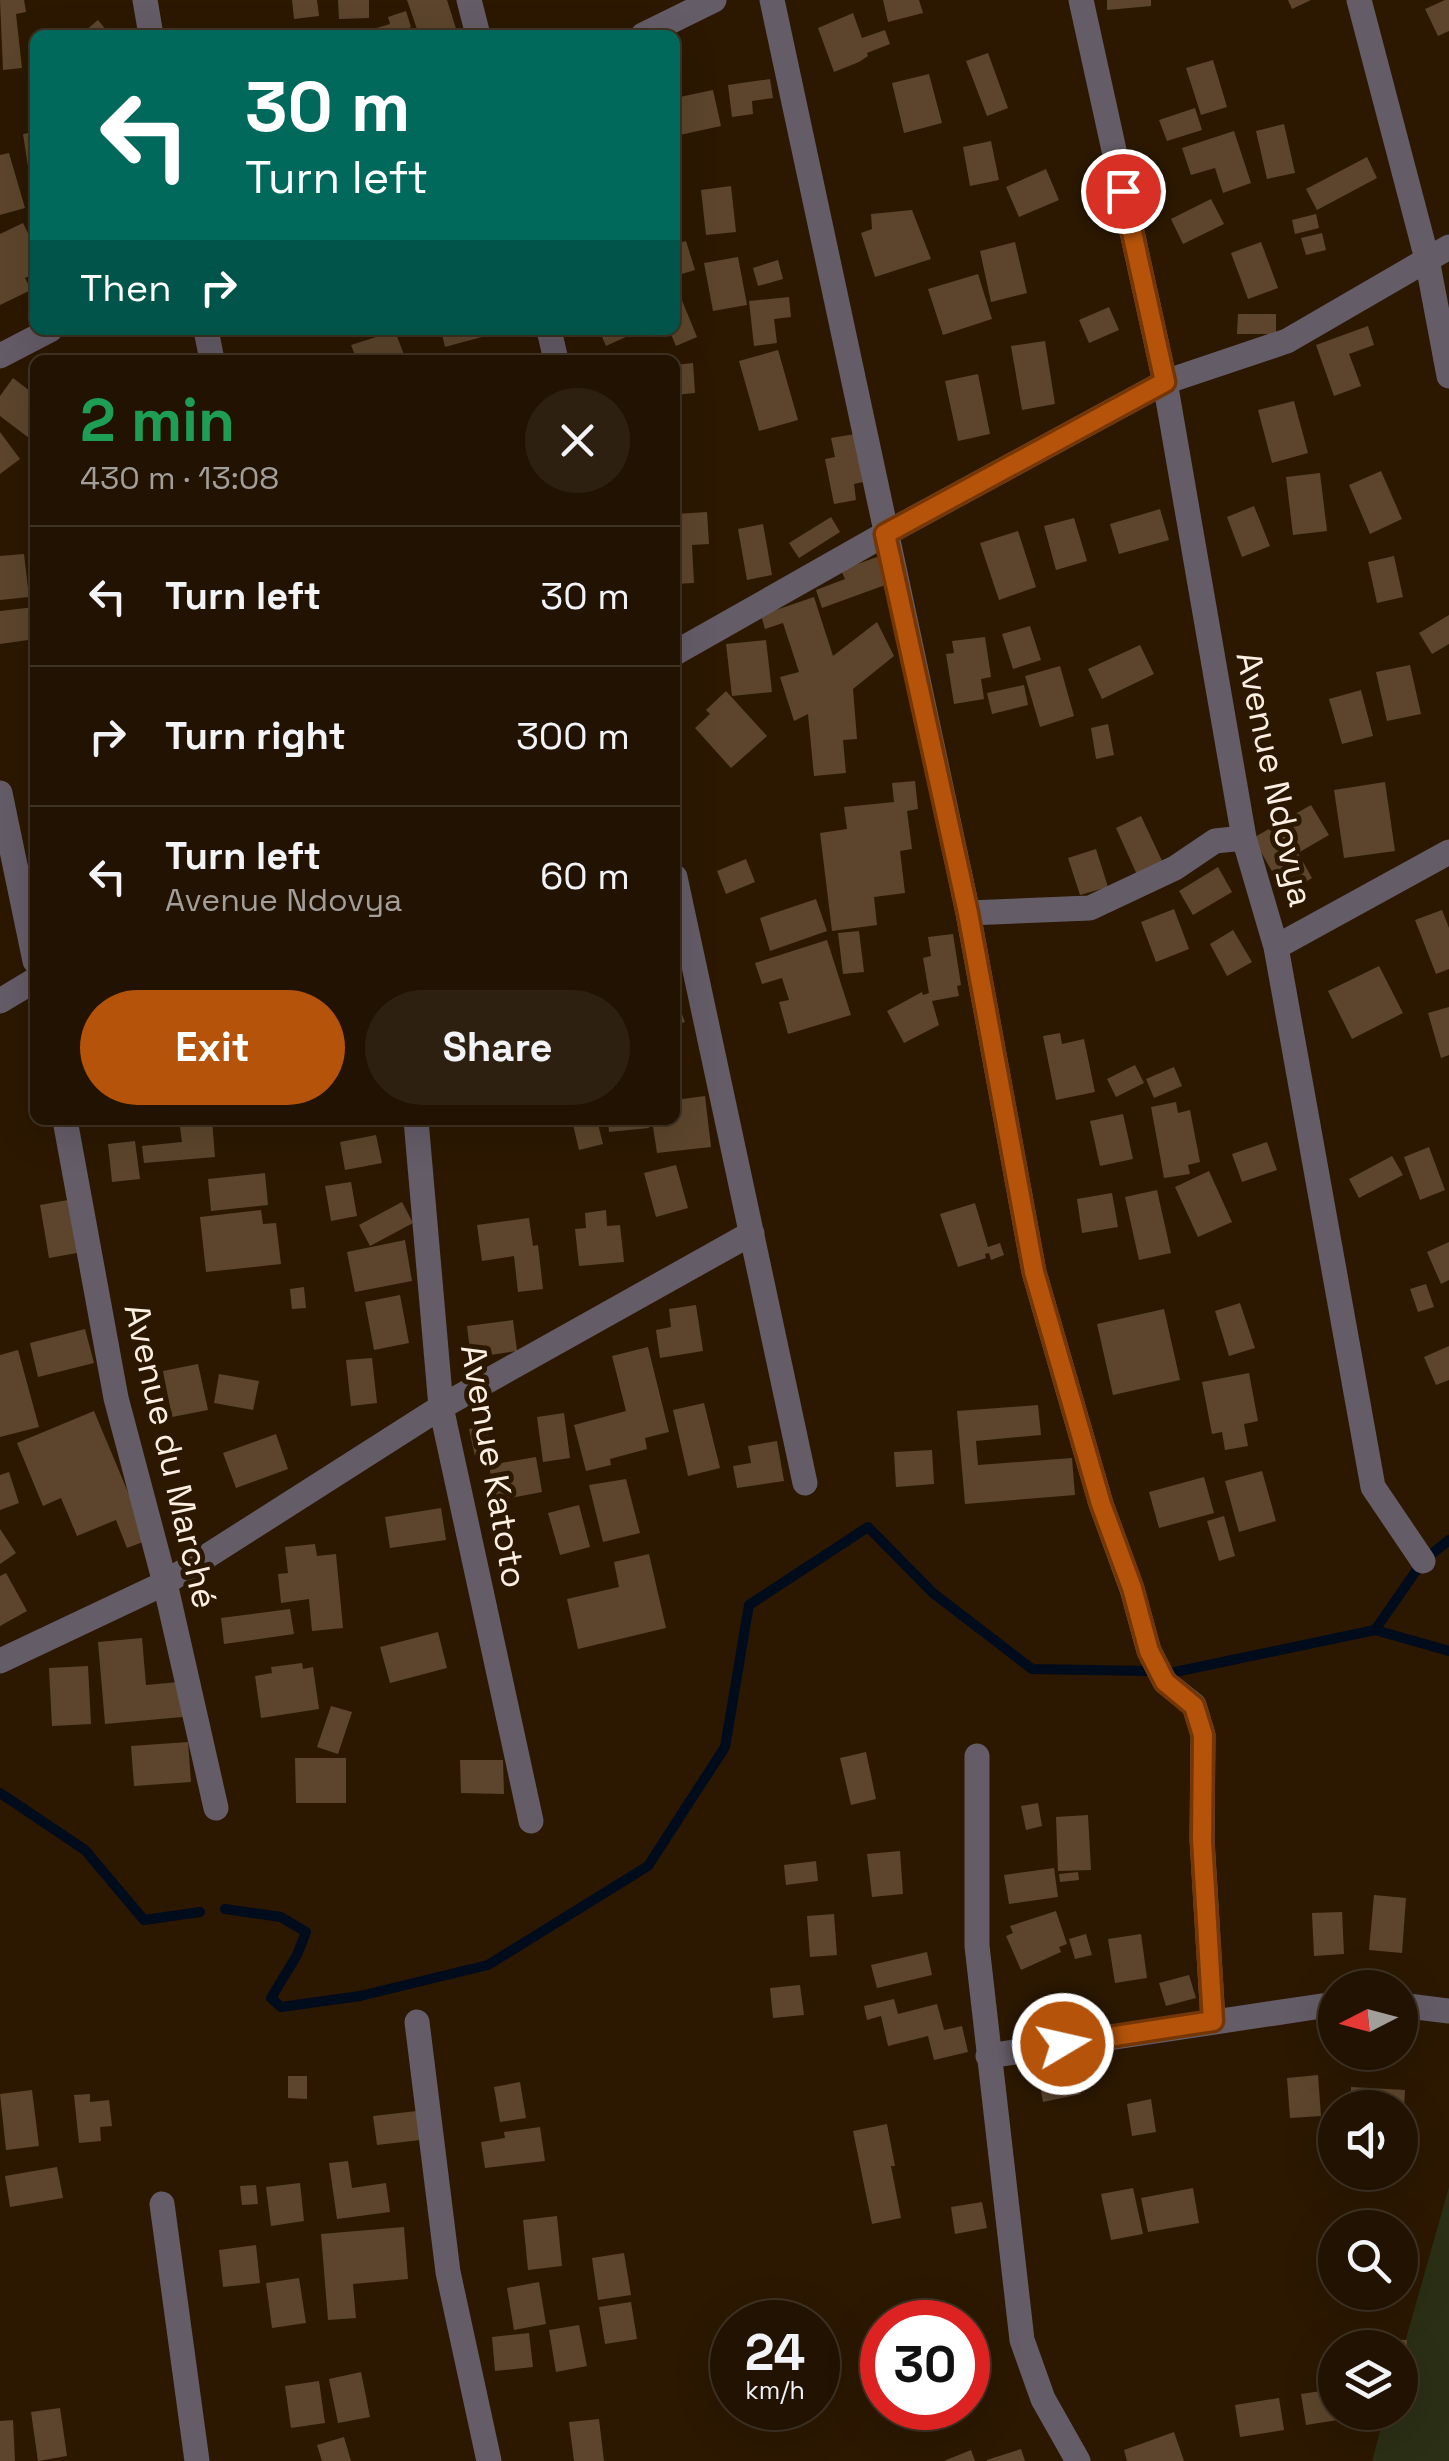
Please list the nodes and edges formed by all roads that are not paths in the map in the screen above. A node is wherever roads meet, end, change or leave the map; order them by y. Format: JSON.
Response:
{"nodes":[{"id":1,"x":145,"y":0,"type":"edge"},
{"id":2,"x":470,"y":0,"type":"edge"},
{"id":3,"x":714,"y":0,"type":"edge"},
{"id":4,"x":772,"y":0,"type":"edge"},
{"id":5,"x":1081,"y":0,"type":"edge"},
{"id":6,"x":1359,"y":0,"type":"edge"},
{"id":7,"x":150,"y":30,"type":"edge"},
{"id":8,"x":477,"y":30,"type":"edge"},
{"id":9,"x":654,"y":30,"type":"edge"},
{"id":10,"x":1438,"y":253,"type":"edge"},
{"id":11,"x":40,"y":335,"type":"edge"},
{"id":12,"x":0,"y":356,"type":"edge"},
{"id":13,"x":1449,"y":376,"type":"edge"},
{"id":14,"x":1165,"y":382,"type":"junction"},
{"id":15,"x":885,"y":534,"type":"junction"},
{"id":16,"x":680,"y":651,"type":"edge"},
{"id":17,"x":0,"y":793,"type":"edge"},
{"id":18,"x":1244,"y":838,"type":"junction"},
{"id":19,"x":1449,"y":852,"type":"edge"},
{"id":20,"x":680,"y":901,"type":"edge"},
{"id":21,"x":968,"y":913,"type":"junction"},
{"id":22,"x":30,"y":937,"type":"edge"},
{"id":23,"x":1276,"y":947,"type":"junction"},
{"id":24,"x":30,"y":983,"type":"edge"},
{"id":25,"x":0,"y":1001,"type":"edge"},
{"id":26,"x":66,"y":1125,"type":"edge"},
{"id":27,"x":416,"y":1125,"type":"edge"},
{"id":28,"x":752,"y":1233,"type":"junction"},
{"id":29,"x":441,"y":1407,"type":"junction"},
{"id":30,"x":804,"y":1483,"type":"dead end"},
{"id":31,"x":1423,"y":1561,"type":"dead end"},
{"id":32,"x":165,"y":1582,"type":"junction"},
{"id":33,"x":0,"y":1661,"type":"edge"},
{"id":34,"x":977,"y":1756,"type":"dead end"},
{"id":35,"x":216,"y":1808,"type":"dead end"},
{"id":36,"x":531,"y":1821,"type":"dead end"},
{"id":37,"x":1318,"y":2006,"type":"edge"},
{"id":38,"x":1418,"y":2008,"type":"edge"},
{"id":39,"x":1449,"y":2011,"type":"edge"},
{"id":40,"x":1213,"y":2021,"type":"junction"},
{"id":41,"x":417,"y":2022,"type":"dead end"},
{"id":42,"x":988,"y":2056,"type":"junction"},
{"id":43,"x":162,"y":2204,"type":"dead end"},
{"id":44,"x":197,"y":2461,"type":"edge"},
{"id":45,"x":489,"y":2461,"type":"edge"},
{"id":46,"x":1078,"y":2461,"type":"edge"}],
"edges":[{"from":1,"to":7,"type":"street"},
{"from":2,"to":8,"type":"street"},
{"from":3,"to":9,"type":"street"},
{"from":4,"to":15,"type":"street"},
{"from":5,"to":14,"type":"street","name":"Avenue Ndovya"},
{"from":6,"to":10,"type":"street"},
{"from":10,"to":13,"type":"street"},
{"from":10,"to":14,"type":"street"},
{"from":11,"to":12,"type":"street"},
{"from":14,"to":15,"type":"street"},
{"from":14,"to":18,"type":"street","name":"Avenue Ndovya"},
{"from":15,"to":16,"type":"street"},
{"from":15,"to":21,"type":"street"},
{"from":17,"to":22,"type":"street"},
{"from":18,"to":21,"type":"street"},
{"from":18,"to":23,"type":"street","name":"Avenue Ndovya"},
{"from":19,"to":23,"type":"street"},
{"from":20,"to":28,"type":"street"},
{"from":21,"to":40,"type":"street"},
{"from":23,"to":31,"type":"street","name":"Avenue Ndovya"},
{"from":24,"to":25,"type":"street"},
{"from":26,"to":32,"type":"street","name":"Avenue du Marché"},
{"from":27,"to":29,"type":"street","name":"Avenue Katoto"},
{"from":28,"to":29,"type":"street"},
{"from":28,"to":30,"type":"street"},
{"from":29,"to":32,"type":"street"},
{"from":29,"to":36,"type":"street","name":"Avenue Katoto"},
{"from":32,"to":33,"type":"street"},
{"from":32,"to":35,"type":"street","name":"Avenue du Marché"},
{"from":34,"to":42,"type":"street"},
{"from":37,"to":40,"type":"street"},
{"from":38,"to":39,"type":"street"},
{"from":40,"to":42,"type":"street"},
{"from":41,"to":45,"type":"street"},
{"from":42,"to":46,"type":"street"},
{"from":43,"to":44,"type":"street"}]}
